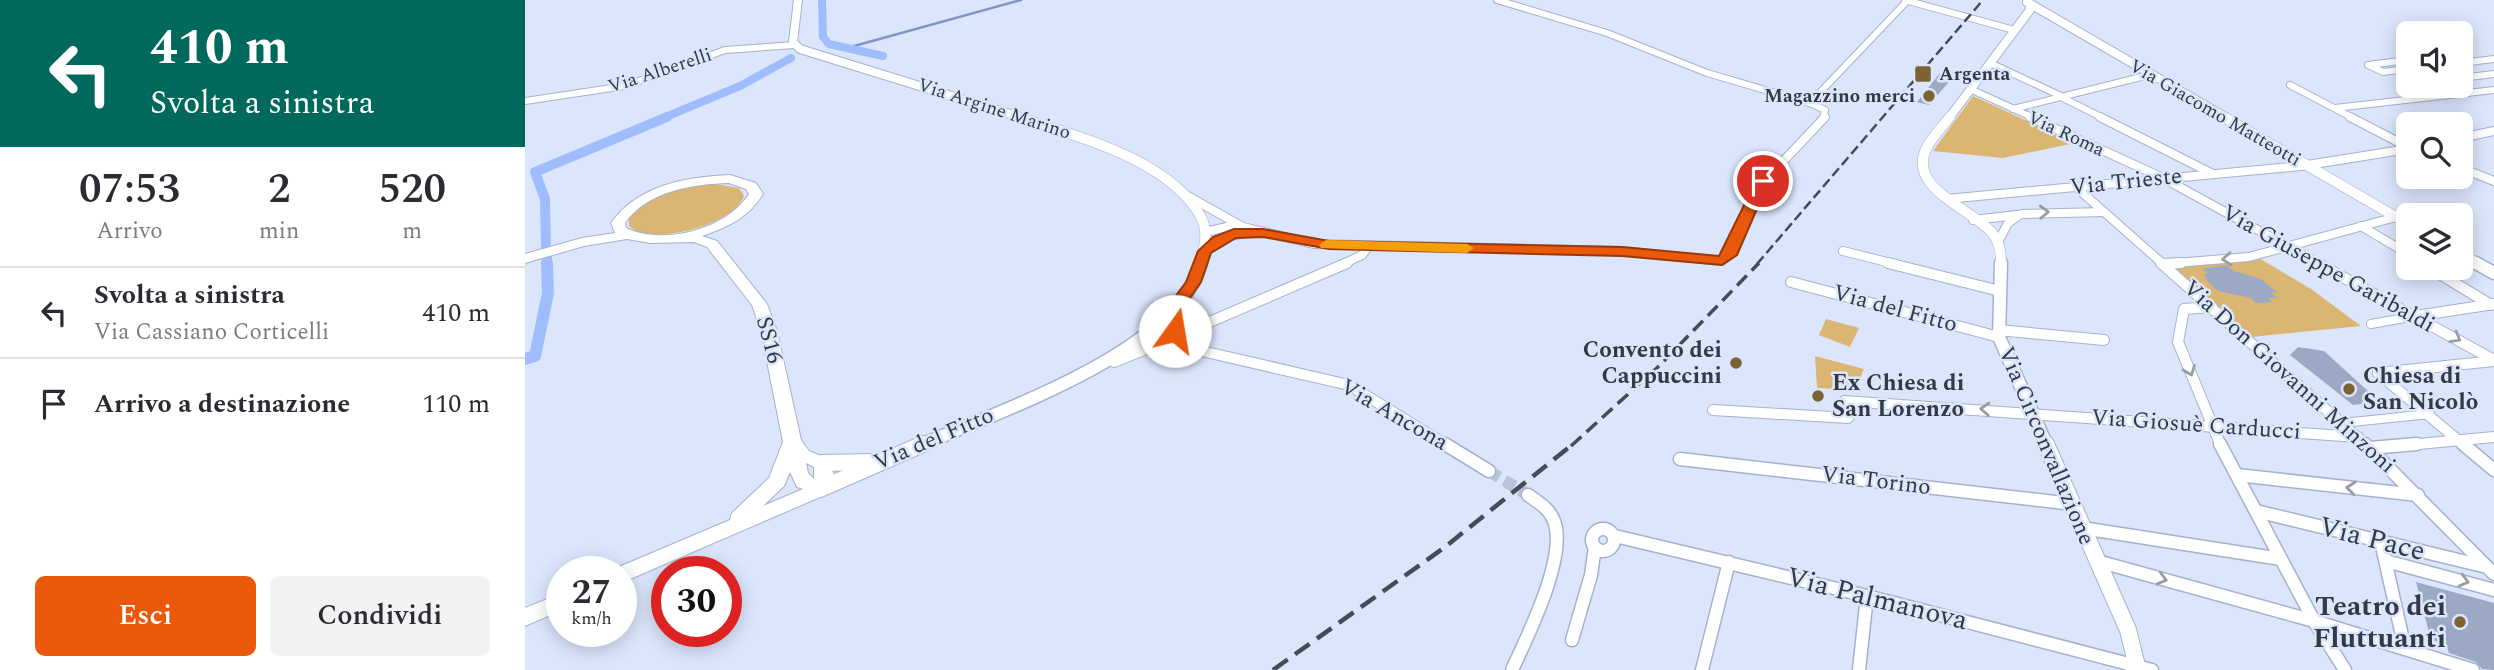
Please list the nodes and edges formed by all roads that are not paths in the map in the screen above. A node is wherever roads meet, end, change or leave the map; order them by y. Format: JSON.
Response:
{"nodes":[{"id":1,"x":798,"y":0,"type":"edge"},
{"id":2,"x":1497,"y":0,"type":"edge"},
{"id":3,"x":1907,"y":0,"type":"edge"},
{"id":4,"x":2027,"y":2,"type":"edge"},
{"id":5,"x":2052,"y":18,"type":"junction"},
{"id":6,"x":2015,"y":27,"type":"junction"},
{"id":7,"x":795,"y":45,"type":"junction"},
{"id":8,"x":2494,"y":59,"type":"edge"},
{"id":9,"x":2473,"y":61,"type":"joint"},
{"id":10,"x":2396,"y":62,"type":"edge"},
{"id":11,"x":1990,"y":63,"type":"junction"},
{"id":12,"x":2396,"y":70,"type":"edge"},
{"id":13,"x":2494,"y":72,"type":"edge"},
{"id":14,"x":2149,"y":75,"type":"junction"},
{"id":15,"x":2473,"y":76,"type":"edge"},
{"id":16,"x":2290,"y":85,"type":"dead end"},
{"id":17,"x":1970,"y":89,"type":"junction"},
{"id":18,"x":2473,"y":89,"type":"edge"},
{"id":19,"x":2494,"y":90,"type":"edge"},
{"id":20,"x":2479,"y":92,"type":"junction"},
{"id":21,"x":2060,"y":96,"type":"junction"},
{"id":22,"x":525,"y":102,"type":"edge"},
{"id":23,"x":1810,"y":103,"type":"junction"},
{"id":24,"x":2335,"y":108,"type":"junction"},
{"id":25,"x":2013,"y":109,"type":"junction"},
{"id":26,"x":2494,"y":131,"type":"edge"},
{"id":27,"x":2473,"y":135,"type":"edge"},
{"id":28,"x":2396,"y":141,"type":"edge"},
{"id":29,"x":2396,"y":150,"type":"edge"},
{"id":30,"x":2305,"y":165,"type":"junction"},
{"id":31,"x":2211,"y":173,"type":"junction"},
{"id":32,"x":2473,"y":173,"type":"edge"},
{"id":33,"x":2163,"y":178,"type":"junction"},
{"id":34,"x":2494,"y":181,"type":"edge"},
{"id":35,"x":2077,"y":188,"type":"junction"},
{"id":36,"x":1182,"y":192,"type":"junction"},
{"id":37,"x":1946,"y":199,"type":"junction"},
{"id":38,"x":2104,"y":212,"type":"junction"},
{"id":39,"x":2021,"y":214,"type":"junction"},
{"id":40,"x":2396,"y":217,"type":"joint"},
{"id":41,"x":620,"y":219,"type":"junction"},
{"id":42,"x":1973,"y":219,"type":"junction"},
{"id":43,"x":726,"y":221,"type":"junction"},
{"id":44,"x":1236,"y":225,"type":"junction"},
{"id":45,"x":2361,"y":226,"type":"junction"},
{"id":46,"x":1205,"y":232,"type":"junction"},
{"id":47,"x":1263,"y":233,"type":"junction"},
{"id":48,"x":627,"y":236,"type":"junction"},
{"id":49,"x":1228,"y":236,"type":"junction"},
{"id":50,"x":671,"y":238,"type":"junction"},
{"id":51,"x":1998,"y":242,"type":"junction"},
{"id":52,"x":2289,"y":246,"type":"junction"},
{"id":53,"x":1368,"y":247,"type":"junction"},
{"id":54,"x":2396,"y":247,"type":"edge"},
{"id":55,"x":561,"y":248,"type":"junction"},
{"id":56,"x":1205,"y":251,"type":"junction"},
{"id":57,"x":1843,"y":251,"type":"dead end"},
{"id":58,"x":721,"y":252,"type":"junction"},
{"id":59,"x":525,"y":259,"type":"edge"},
{"id":60,"x":2473,"y":260,"type":"edge"},
{"id":61,"x":2163,"y":264,"type":"junction"},
{"id":62,"x":2491,"y":269,"type":"edge"},
{"id":63,"x":2451,"y":280,"type":"edge"},
{"id":64,"x":1791,"y":282,"type":"dead end"},
{"id":65,"x":2000,"y":291,"type":"junction"},
{"id":66,"x":2209,"y":304,"type":"junction"},
{"id":67,"x":2493,"y":304,"type":"edge"},
{"id":68,"x":1177,"y":305,"type":"junction"},
{"id":69,"x":2416,"y":316,"type":"junction"},
{"id":70,"x":2371,"y":324,"type":"dead end"},
{"id":71,"x":1191,"y":330,"type":"dead end"},
{"id":72,"x":1998,"y":333,"type":"junction"},
{"id":73,"x":1147,"y":335,"type":"junction"},
{"id":74,"x":1178,"y":336,"type":"junction"},
{"id":75,"x":2104,"y":340,"type":"dead end"},
{"id":76,"x":1166,"y":348,"type":"junction"},
{"id":77,"x":1212,"y":354,"type":"junction"},
{"id":78,"x":2494,"y":360,"type":"edge"},
{"id":79,"x":1094,"y":369,"type":"junction"},
{"id":80,"x":1713,"y":410,"type":"dead end"},
{"id":81,"x":2033,"y":412,"type":"junction"},
{"id":82,"x":2430,"y":415,"type":"junction"},
{"id":83,"x":2342,"y":423,"type":"junction"},
{"id":84,"x":2211,"y":426,"type":"junction"},
{"id":85,"x":2358,"y":437,"type":"junction"},
{"id":86,"x":2494,"y":437,"type":"edge"},
{"id":87,"x":792,"y":440,"type":"junction"},
{"id":88,"x":2461,"y":440,"type":"junction"},
{"id":89,"x":2370,"y":448,"type":"junction"},
{"id":90,"x":1679,"y":459,"type":"dead end"},
{"id":91,"x":886,"y":460,"type":"junction"},
{"id":92,"x":822,"y":463,"type":"junction"},
{"id":93,"x":2494,"y":470,"type":"edge"},
{"id":94,"x":1489,"y":471,"type":"tunnel mouth"},
{"id":95,"x":2237,"y":475,"type":"junction"},
{"id":96,"x":820,"y":489,"type":"junction"},
{"id":97,"x":1528,"y":495,"type":"tunnel mouth"},
{"id":98,"x":2419,"y":495,"type":"junction"},
{"id":99,"x":2073,"y":504,"type":"junction"},
{"id":100,"x":2256,"y":511,"type":"junction"},
{"id":101,"x":2082,"y":528,"type":"junction"},
{"id":102,"x":723,"y":531,"type":"junction"},
{"id":103,"x":1615,"y":536,"type":"junction"},
{"id":104,"x":2381,"y":542,"type":"junction"},
{"id":105,"x":1601,"y":548,"type":"junction"},
{"id":106,"x":2281,"y":559,"type":"junction"},
{"id":107,"x":2096,"y":561,"type":"junction"},
{"id":108,"x":2386,"y":561,"type":"junction"},
{"id":109,"x":1729,"y":562,"type":"junction"},
{"id":110,"x":637,"y":568,"type":"edge"},
{"id":111,"x":2491,"y":571,"type":"edge"},
{"id":112,"x":2494,"y":590,"type":"edge"},
{"id":113,"x":1867,"y":596,"type":"junction"},
{"id":114,"x":546,"y":608,"type":"edge"},
{"id":115,"x":525,"y":617,"type":"edge"},
{"id":116,"x":2314,"y":621,"type":"junction"},
{"id":117,"x":1531,"y":630,"type":"junction"},
{"id":118,"x":1572,"y":640,"type":"dead end"},
{"id":119,"x":2405,"y":649,"type":"junction"},
{"id":120,"x":2143,"y":668,"type":"edge"},
{"id":121,"x":1512,"y":670,"type":"edge"},
{"id":122,"x":1520,"y":670,"type":"edge"},
{"id":123,"x":1702,"y":670,"type":"edge"},
{"id":124,"x":1859,"y":670,"type":"edge"},
{"id":125,"x":2345,"y":670,"type":"edge"},
{"id":126,"x":2473,"y":670,"type":"edge"}],
"edges":[{"from":1,"to":7,"type":"street"},
{"from":2,"to":23,"type":"street"},
{"from":3,"to":6,"type":"street"},
{"from":3,"to":23,"type":"street"},
{"from":4,"to":5,"type":"street","name":"Via Giacomo Matteotti"},
{"from":4,"to":6,"type":"street"},
{"from":5,"to":6,"type":"street"},
{"from":5,"to":14,"type":"street","name":"Via Giacomo Matteotti"},
{"from":6,"to":11,"type":"street"},
{"from":7,"to":22,"type":"street","name":"Via Alberelli"},
{"from":7,"to":36,"type":"street","name":"Via Argine Marino"},
{"from":8,"to":9,"type":"street"},
{"from":9,"to":13,"type":"street"},
{"from":10,"to":12,"type":"street"},
{"from":11,"to":17,"type":"street"},
{"from":11,"to":21,"type":"street"},
{"from":13,"to":15,"type":"street"},
{"from":14,"to":21,"type":"street"},
{"from":14,"to":30,"type":"street","name":"Via Giacomo Matteotti"},
{"from":16,"to":24,"type":"street"},
{"from":17,"to":25,"type":"street","name":"Via Roma"},
{"from":17,"to":37,"type":"street"},
{"from":18,"to":20,"type":"street"},
{"from":19,"to":20,"type":"street"},
{"from":20,"to":24,"type":"street"},
{"from":21,"to":25,"type":"street"},
{"from":21,"to":31,"type":"street"},
{"from":23,"to":53,"type":"street"},
{"from":24,"to":28,"type":"street"},
{"from":25,"to":33,"type":"street","name":"Via Roma"},
{"from":26,"to":27,"type":"street"},
{"from":29,"to":30,"type":"street","name":"Via Trieste"},
{"from":30,"to":31,"type":"street","name":"Via Trieste"},
{"from":30,"to":40,"type":"street","name":"Via Giacomo Matteotti"},
{"from":31,"to":33,"type":"street","name":"Via Trieste"},
{"from":32,"to":34,"type":"street"},
{"from":33,"to":35,"type":"street","name":"Via Trieste"},
{"from":33,"to":52,"type":"street","name":"Via Giuseppe Garibaldi"},
{"from":35,"to":37,"type":"street","name":"Via Trieste"},
{"from":35,"to":38,"type":"street","name":"Via Don Giovanni Minzoni"},
{"from":36,"to":44,"type":"street"},
{"from":36,"to":46,"type":"street","name":"Via Argine Marino"},
{"from":37,"to":42,"type":"street"},
{"from":39,"to":38,"type":"street","one_way":true},
{"from":38,"to":61,"type":"street","name":"Via Don Giovanni Minzoni"},
{"from":39,"to":42,"type":"street"},
{"from":39,"to":51,"type":"street"},
{"from":40,"to":45,"type":"street"},
{"from":41,"to":43,"type":"main road"},
{"from":41,"to":48,"type":"main road"},
{"from":41,"to":55,"type":"main road"},
{"from":42,"to":51,"type":"street"},
{"from":43,"to":50,"type":"main road"},
{"from":43,"to":58,"type":"main road"},
{"from":44,"to":46,"type":"street"},
{"from":44,"to":47,"type":"street"},
{"from":45,"to":52,"type":"street"},
{"from":45,"to":54,"type":"street"},
{"from":46,"to":49,"type":"street"},
{"from":46,"to":56,"type":"street","name":"Via del Fitto"},
{"from":47,"to":49,"type":"street"},
{"from":47,"to":53,"type":"street"},
{"from":48,"to":50,"type":"main road"},
{"from":48,"to":55,"type":"main road"},
{"from":49,"to":56,"type":"street"},
{"from":50,"to":58,"type":"main road"},
{"from":51,"to":65,"type":"street","name":"Via Circonvallazione"},
{"from":52,"to":61,"type":"street","one_way":true},
{"from":52,"to":69,"type":"street","name":"Via Giuseppe Garibaldi"},
{"from":53,"to":71,"type":"street"},
{"from":55,"to":59,"type":"main road"},
{"from":56,"to":68,"type":"street","name":"Via del Fitto"},
{"from":57,"to":65,"type":"street"},
{"from":58,"to":87,"type":"main road","name":"SS16"},
{"from":60,"to":62,"type":"street"},
{"from":61,"to":66,"type":"street","name":"Via Don Giovanni Minzoni"},
{"from":63,"to":67,"type":"street"},
{"from":64,"to":72,"type":"street","name":"Via del Fitto"},
{"from":65,"to":72,"type":"street","name":"Via Circonvallazione"},
{"from":66,"to":83,"type":"street","name":"Via Don Giovanni Minzoni"},
{"from":66,"to":84,"type":"street","one_way":true},
{"from":67,"to":69,"type":"street"},
{"from":68,"to":73,"type":"street","name":"Via del Fitto"},
{"from":68,"to":74,"type":"street"},
{"from":69,"to":70,"type":"street"},
{"from":69,"to":78,"type":"street","name":"Via Giuseppe Garibaldi","one_way":true},
{"from":72,"to":75,"type":"street","name":"Via del Fitto"},
{"from":72,"to":81,"type":"street","name":"Via Circonvallazione"},
{"from":73,"to":74,"type":"street","name":"Via Ancona"},
{"from":73,"to":76,"type":"street","name":"Via Ancona"},
{"from":73,"to":79,"type":"street","name":"Via del Fitto"},
{"from":74,"to":77,"type":"street","name":"Via Ancona"},
{"from":76,"to":77,"type":"street","name":"Via Ancona"},
{"from":76,"to":79,"type":"street","name":"Via Ancona"},
{"from":77,"to":94,"type":"street","name":"Via Ancona"},
{"from":78,"to":82,"type":"street"},
{"from":79,"to":91,"type":"street","name":"Via del Fitto"},
{"from":81,"to":80,"type":"street","name":"Via Giosuè Carducci","one_way":true},
{"from":81,"to":84,"type":"street","name":"Via Giosuè Carducci"},
{"from":81,"to":99,"type":"street","name":"Via Circonvallazione"},
{"from":82,"to":83,"type":"street"},
{"from":82,"to":88,"type":"street"},
{"from":83,"to":85,"type":"street","name":"Via Don Giovanni Minzoni"},
{"from":84,"to":85,"type":"street","name":"Via Giosuè Carducci"},
{"from":84,"to":95,"type":"street"},
{"from":85,"to":89,"type":"street","name":"Via Don Giovanni Minzoni"},
{"from":86,"to":88,"type":"street"},
{"from":87,"to":92,"type":"main road"},
{"from":87,"to":96,"type":"main road","name":"SS16"},
{"from":87,"to":102,"type":"main road"},
{"from":88,"to":89,"type":"street"},
{"from":88,"to":93,"type":"street"},
{"from":89,"to":98,"type":"street","name":"Via Don Giovanni Minzoni"},
{"from":90,"to":99,"type":"street","name":"Via Torino"},
{"from":91,"to":92,"type":"street"},
{"from":91,"to":96,"type":"street","name":"Via del Fitto"},
{"from":92,"to":96,"type":"main road"},
{"from":98,"to":95,"type":"street","one_way":true},
{"from":95,"to":100,"type":"street"},
{"from":96,"to":102,"type":"main road","name":"Via del Fitto"},
{"from":97,"to":117,"type":"street"},
{"from":98,"to":111,"type":"street","name":"Via Don Giovanni Minzoni"},
{"from":99,"to":101,"type":"street","name":"Via Circonvallazione"},
{"from":100,"to":104,"type":"street","name":"Via Pace"},
{"from":100,"to":106,"type":"street"},
{"from":101,"to":106,"type":"street"},
{"from":101,"to":107,"type":"street","name":"Via Circonvallazione"},
{"from":102,"to":110,"type":"main road","name":"Via del Fitto"},
{"from":103,"to":105,"type":"street"},
{"from":103,"to":105,"type":"street"},
{"from":103,"to":109,"type":"street","name":"Via Palmanova"},
{"from":104,"to":108,"type":"street"},
{"from":104,"to":111,"type":"street","name":"Via Pace"},
{"from":105,"to":118,"type":"street"},
{"from":106,"to":116,"type":"street"},
{"from":107,"to":116,"type":"street","one_way":true},
{"from":107,"to":120,"type":"street","name":"Via Circonvallazione"},
{"from":108,"to":112,"type":"street","name":"Via Pace","one_way":true},
{"from":108,"to":119,"type":"street"},
{"from":109,"to":113,"type":"street","name":"Via Palmanova"},
{"from":109,"to":123,"type":"street"},
{"from":113,"to":120,"type":"street","name":"Via Palmanova"},
{"from":113,"to":124,"type":"street"},
{"from":114,"to":115,"type":"main road"},
{"from":116,"to":119,"type":"street"},
{"from":116,"to":125,"type":"street"},
{"from":117,"to":121,"type":"street"},
{"from":117,"to":122,"type":"street"},
{"from":119,"to":126,"type":"street"}]}
